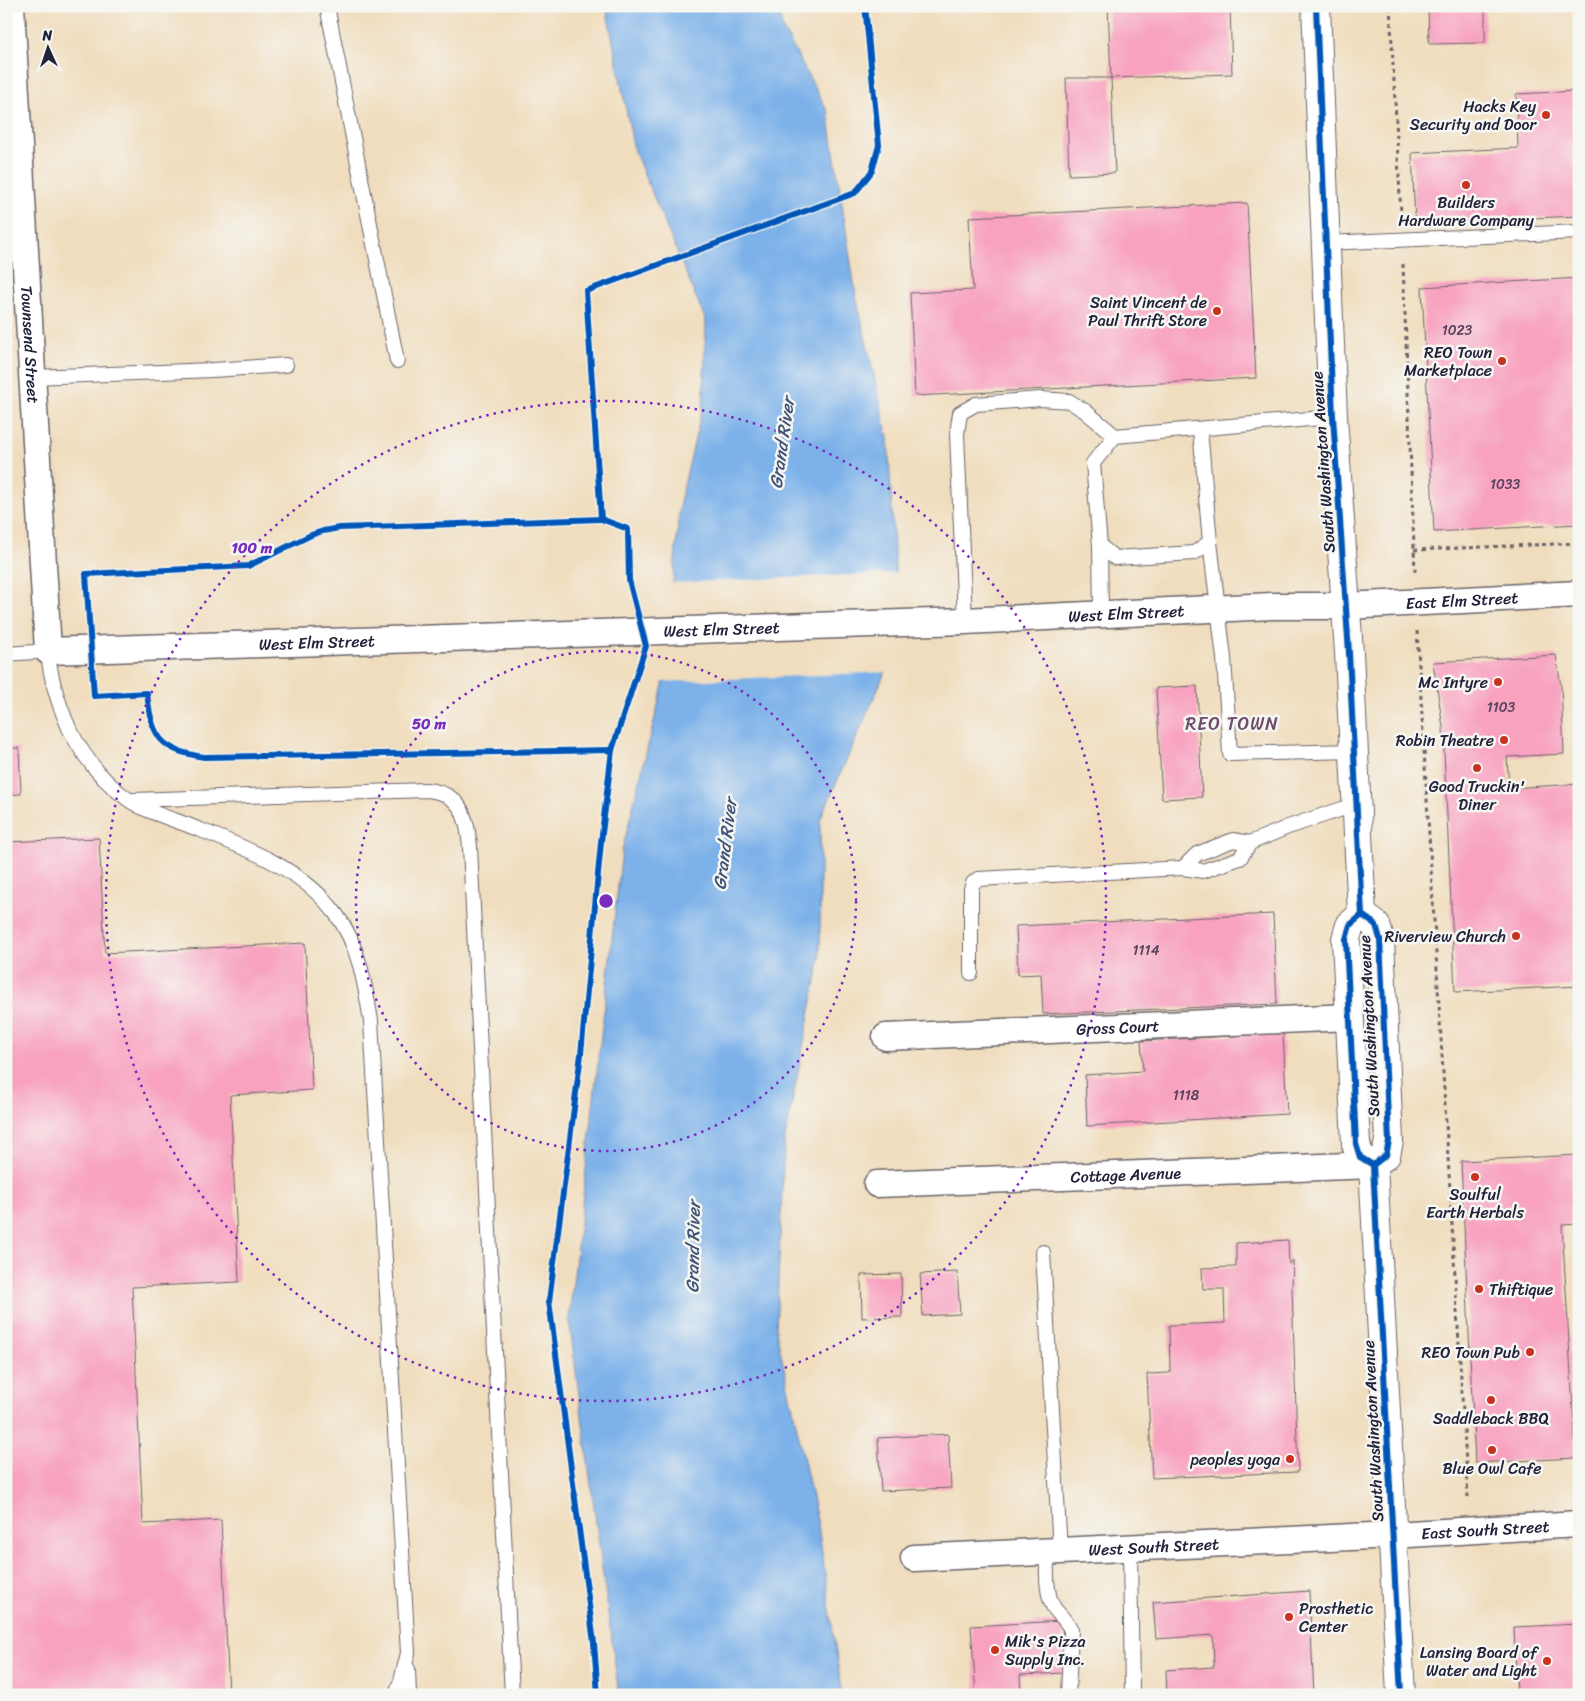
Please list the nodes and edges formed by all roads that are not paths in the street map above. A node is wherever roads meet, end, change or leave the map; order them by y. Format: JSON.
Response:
{"nodes":[{"id":1,"x":11,"y":6,"type":"edge"},
{"id":2,"x":327,"y":6,"type":"edge"},
{"id":3,"x":1316,"y":6,"type":"edge"},
{"id":4,"x":1579,"y":232,"type":"edge"},
{"id":5,"x":1325,"y":243,"type":"junction"},
{"id":6,"x":397,"y":361,"type":"dead end"},
{"id":7,"x":286,"y":365,"type":"dead end"},
{"id":8,"x":33,"y":377,"type":"junction"},
{"id":9,"x":1333,"y":417,"type":"junction"},
{"id":10,"x":1200,"y":429,"type":"junction"},
{"id":11,"x":1116,"y":436,"type":"junction"},
{"id":12,"x":1210,"y":542,"type":"junction"},
{"id":13,"x":1100,"y":546,"type":"junction"},
{"id":14,"x":1579,"y":594,"type":"edge"},
{"id":15,"x":1346,"y":606,"type":"junction"},
{"id":16,"x":1217,"y":609,"type":"junction"},
{"id":17,"x":1102,"y":614,"type":"junction"},
{"id":18,"x":965,"y":620,"type":"junction"},
{"id":19,"x":48,"y":651,"type":"junction"},
{"id":20,"x":6,"y":654,"type":"edge"},
{"id":21,"x":1355,"y":751,"type":"junction"},
{"id":22,"x":130,"y":800,"type":"junction"},
{"id":23,"x":1357,"y":804,"type":"junction"},
{"id":24,"x":1362,"y":915,"type":"junction"},
{"id":25,"x":971,"y":973,"type":"dead end"},
{"id":26,"x":1350,"y":1017,"type":"junction"},
{"id":27,"x":886,"y":1037,"type":"dead end"},
{"id":28,"x":1373,"y":1165,"type":"junction"},
{"id":29,"x":877,"y":1184,"type":"dead end"},
{"id":30,"x":1043,"y":1252,"type":"dead end"},
{"id":31,"x":1579,"y":1524,"type":"edge"},
{"id":32,"x":1392,"y":1535,"type":"junction"},
{"id":33,"x":1130,"y":1548,"type":"junction"},
{"id":34,"x":1053,"y":1552,"type":"junction"},
{"id":35,"x":914,"y":1558,"type":"dead end"},
{"id":36,"x":408,"y":1653,"type":"junction"},
{"id":37,"x":396,"y":1695,"type":"edge"},
{"id":38,"x":410,"y":1695,"type":"edge"},
{"id":39,"x":512,"y":1695,"type":"edge"},
{"id":40,"x":1068,"y":1695,"type":"edge"},
{"id":41,"x":1132,"y":1695,"type":"edge"},
{"id":42,"x":1401,"y":1695,"type":"edge"}],
"edges":[{"from":1,"to":8,"type":"street","name":"Townsend Street"},
{"from":2,"to":6,"type":"lane"},
{"from":3,"to":5,"type":"street","name":"South Washington Avenue"},
{"from":4,"to":5,"type":"lane"},
{"from":5,"to":9,"type":"street","name":"South Washington Avenue"},
{"from":7,"to":8,"type":"lane"},
{"from":8,"to":19,"type":"street","name":"Townsend Street"},
{"from":9,"to":10,"type":"lane"},
{"from":9,"to":15,"type":"street","name":"South Washington Avenue"},
{"from":10,"to":11,"type":"lane"},
{"from":10,"to":12,"type":"lane"},
{"from":11,"to":13,"type":"lane"},
{"from":11,"to":18,"type":"lane"},
{"from":12,"to":13,"type":"lane"},
{"from":12,"to":16,"type":"lane"},
{"from":13,"to":17,"type":"lane"},
{"from":14,"to":15,"type":"street","name":"East Elm Street"},
{"from":15,"to":16,"type":"street","name":"West Elm Street"},
{"from":15,"to":21,"type":"street","name":"South Washington Avenue"},
{"from":16,"to":17,"type":"street","name":"West Elm Street"},
{"from":16,"to":21,"type":"lane"},
{"from":17,"to":18,"type":"street","name":"West Elm Street"},
{"from":18,"to":19,"type":"street","name":"West Elm Street"},
{"from":19,"to":20,"type":"lane","name":"West Elm Street"},
{"from":19,"to":22,"type":"lane"},
{"from":21,"to":23,"type":"street","name":"South Washington Avenue"},
{"from":22,"to":36,"type":"lane"},
{"from":22,"to":39,"type":"lane"},
{"from":23,"to":24,"type":"street","name":"South Washington Avenue"},
{"from":23,"to":25,"type":"lane"},
{"from":24,"to":26,"type":"street","name":"South Washington Avenue"},
{"from":24,"to":28,"type":"street","name":"South Washington Avenue"},
{"from":26,"to":27,"type":"street","name":"Gross Court"},
{"from":26,"to":28,"type":"street","name":"South Washington Avenue"},
{"from":28,"to":29,"type":"street","name":"Cottage Avenue"},
{"from":28,"to":32,"type":"street","name":"South Washington Avenue"},
{"from":30,"to":34,"type":"lane"},
{"from":31,"to":32,"type":"street","name":"East South Street"},
{"from":32,"to":33,"type":"street","name":"West South Street"},
{"from":32,"to":42,"type":"street","name":"South Washington Avenue"},
{"from":33,"to":34,"type":"street","name":"West South Street"},
{"from":33,"to":41,"type":"lane"},
{"from":34,"to":35,"type":"street","name":"West South Street"},
{"from":34,"to":40,"type":"lane"},
{"from":36,"to":37,"type":"lane"},
{"from":36,"to":38,"type":"lane"}]}
